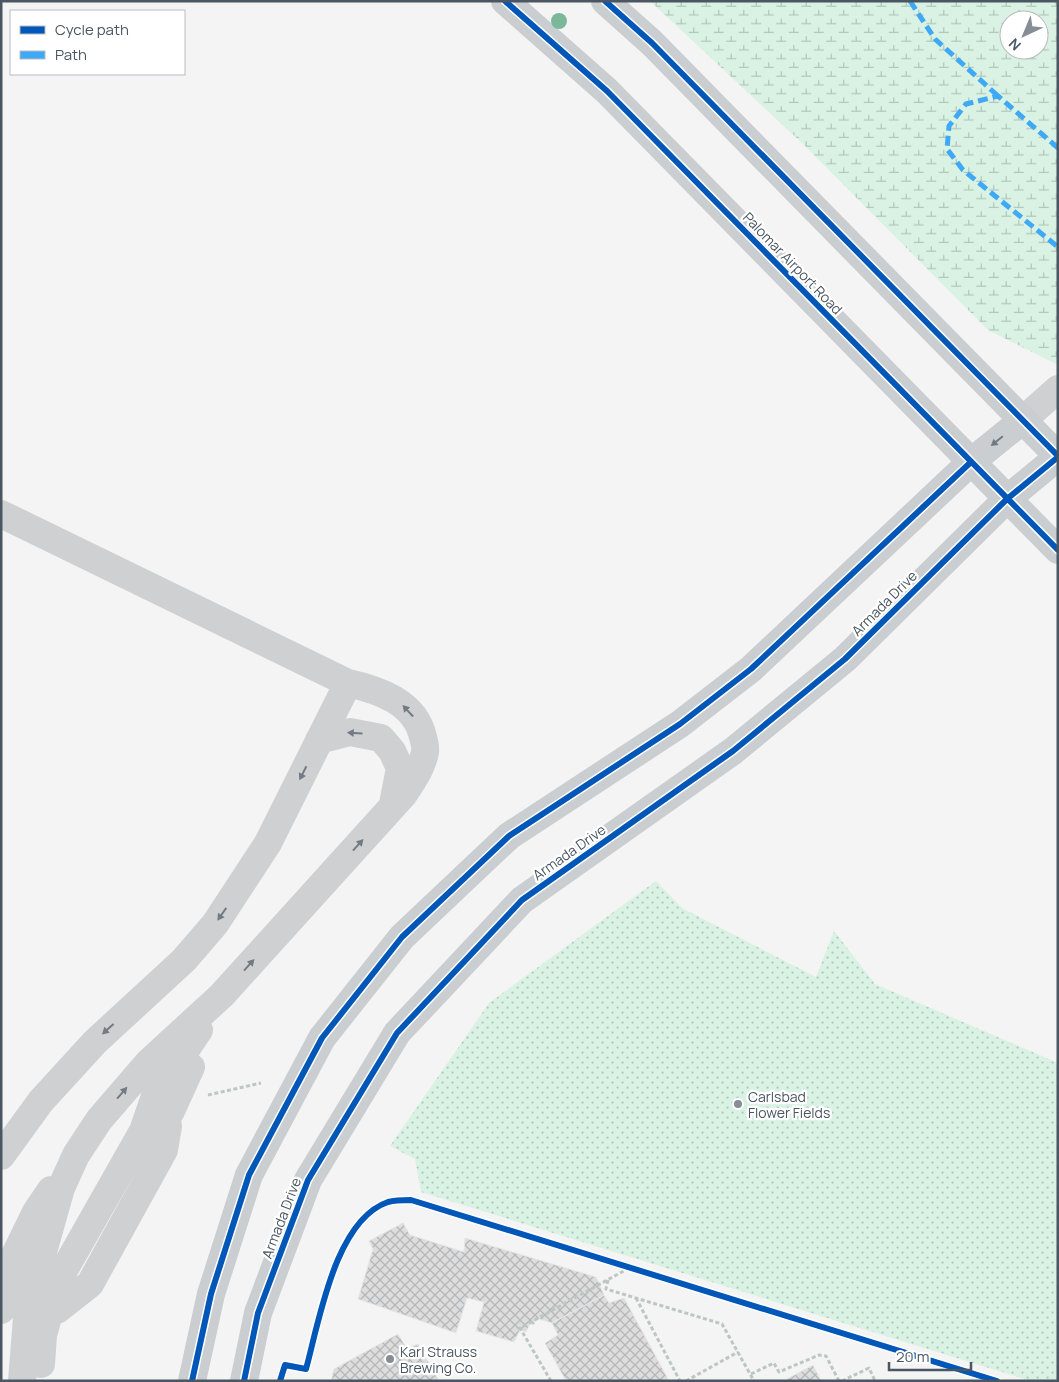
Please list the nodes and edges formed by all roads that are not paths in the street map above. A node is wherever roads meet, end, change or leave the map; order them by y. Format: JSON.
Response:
{"nodes":[{"id":1,"x":504,"y":1,"type":"edge"},
{"id":2,"x":604,"y":1,"type":"edge"},
{"id":3,"x":1058,"y":389,"type":"edge"},
{"id":4,"x":1023,"y":420,"type":"junction"},
{"id":5,"x":1058,"y":456,"type":"edge"},
{"id":6,"x":971,"y":462,"type":"junction"},
{"id":7,"x":1007,"y":499,"type":"junction"},
{"id":8,"x":1,"y":514,"type":"edge"},
{"id":9,"x":1058,"y":550,"type":"edge"},
{"id":10,"x":348,"y":683,"type":"junction"},
{"id":11,"x":320,"y":740,"type":"junction"},
{"id":12,"x":393,"y":806,"type":"junction"},
{"id":13,"x":222,"y":995,"type":"junction"},
{"id":14,"x":163,"y":1104,"type":"junction"},
{"id":15,"x":99,"y":1120,"type":"junction"},
{"id":16,"x":76,"y":1155,"type":"junction"},
{"id":17,"x":1,"y":1156,"type":"edge"},
{"id":18,"x":61,"y":1188,"type":"junction"},
{"id":19,"x":1,"y":1250,"type":"edge"},
{"id":20,"x":1,"y":1310,"type":"edge"},
{"id":21,"x":43,"y":1335,"type":"junction"},
{"id":22,"x":10,"y":1381,"type":"edge"},
{"id":23,"x":22,"y":1381,"type":"edge"},
{"id":24,"x":40,"y":1381,"type":"edge"},
{"id":25,"x":192,"y":1381,"type":"edge"},
{"id":26,"x":244,"y":1381,"type":"edge"}],
"edges":[{"from":1,"to":6,"type":"main road","name":"Palomar Airport Road"},
{"from":2,"to":4,"type":"main road"},
{"from":3,"to":4,"type":"lane"},
{"from":4,"to":5,"type":"main road"},
{"from":4,"to":6,"type":"main road","one_way":true},
{"from":5,"to":7,"type":"main road","name":"Armada Drive"},
{"from":6,"to":7,"type":"main road","name":"Palomar Airport Road"},
{"from":6,"to":25,"type":"main road"},
{"from":7,"to":9,"type":"main road","name":"Palomar Airport Road"},
{"from":7,"to":26,"type":"main road","name":"Armada Drive"},
{"from":8,"to":10,"type":"lane"},
{"from":10,"to":11,"type":"lane"},
{"from":12,"to":10,"type":"lane","one_way":true},
{"from":12,"to":11,"type":"lane","one_way":true},
{"from":11,"to":17,"type":"lane","one_way":true},
{"from":13,"to":12,"type":"lane","one_way":true},
{"from":13,"to":14,"type":"lane"},
{"from":15,"to":13,"type":"lane","one_way":true},
{"from":14,"to":21,"type":"lane"},
{"from":14,"to":21,"type":"lane"},
{"from":15,"to":16,"type":"lane"},
{"from":15,"to":19,"type":"lane"},
{"from":16,"to":18,"type":"lane"},
{"from":16,"to":20,"type":"lane"},
{"from":18,"to":22,"type":"lane"},
{"from":18,"to":23,"type":"lane"},
{"from":21,"to":24,"type":"lane"}]}
